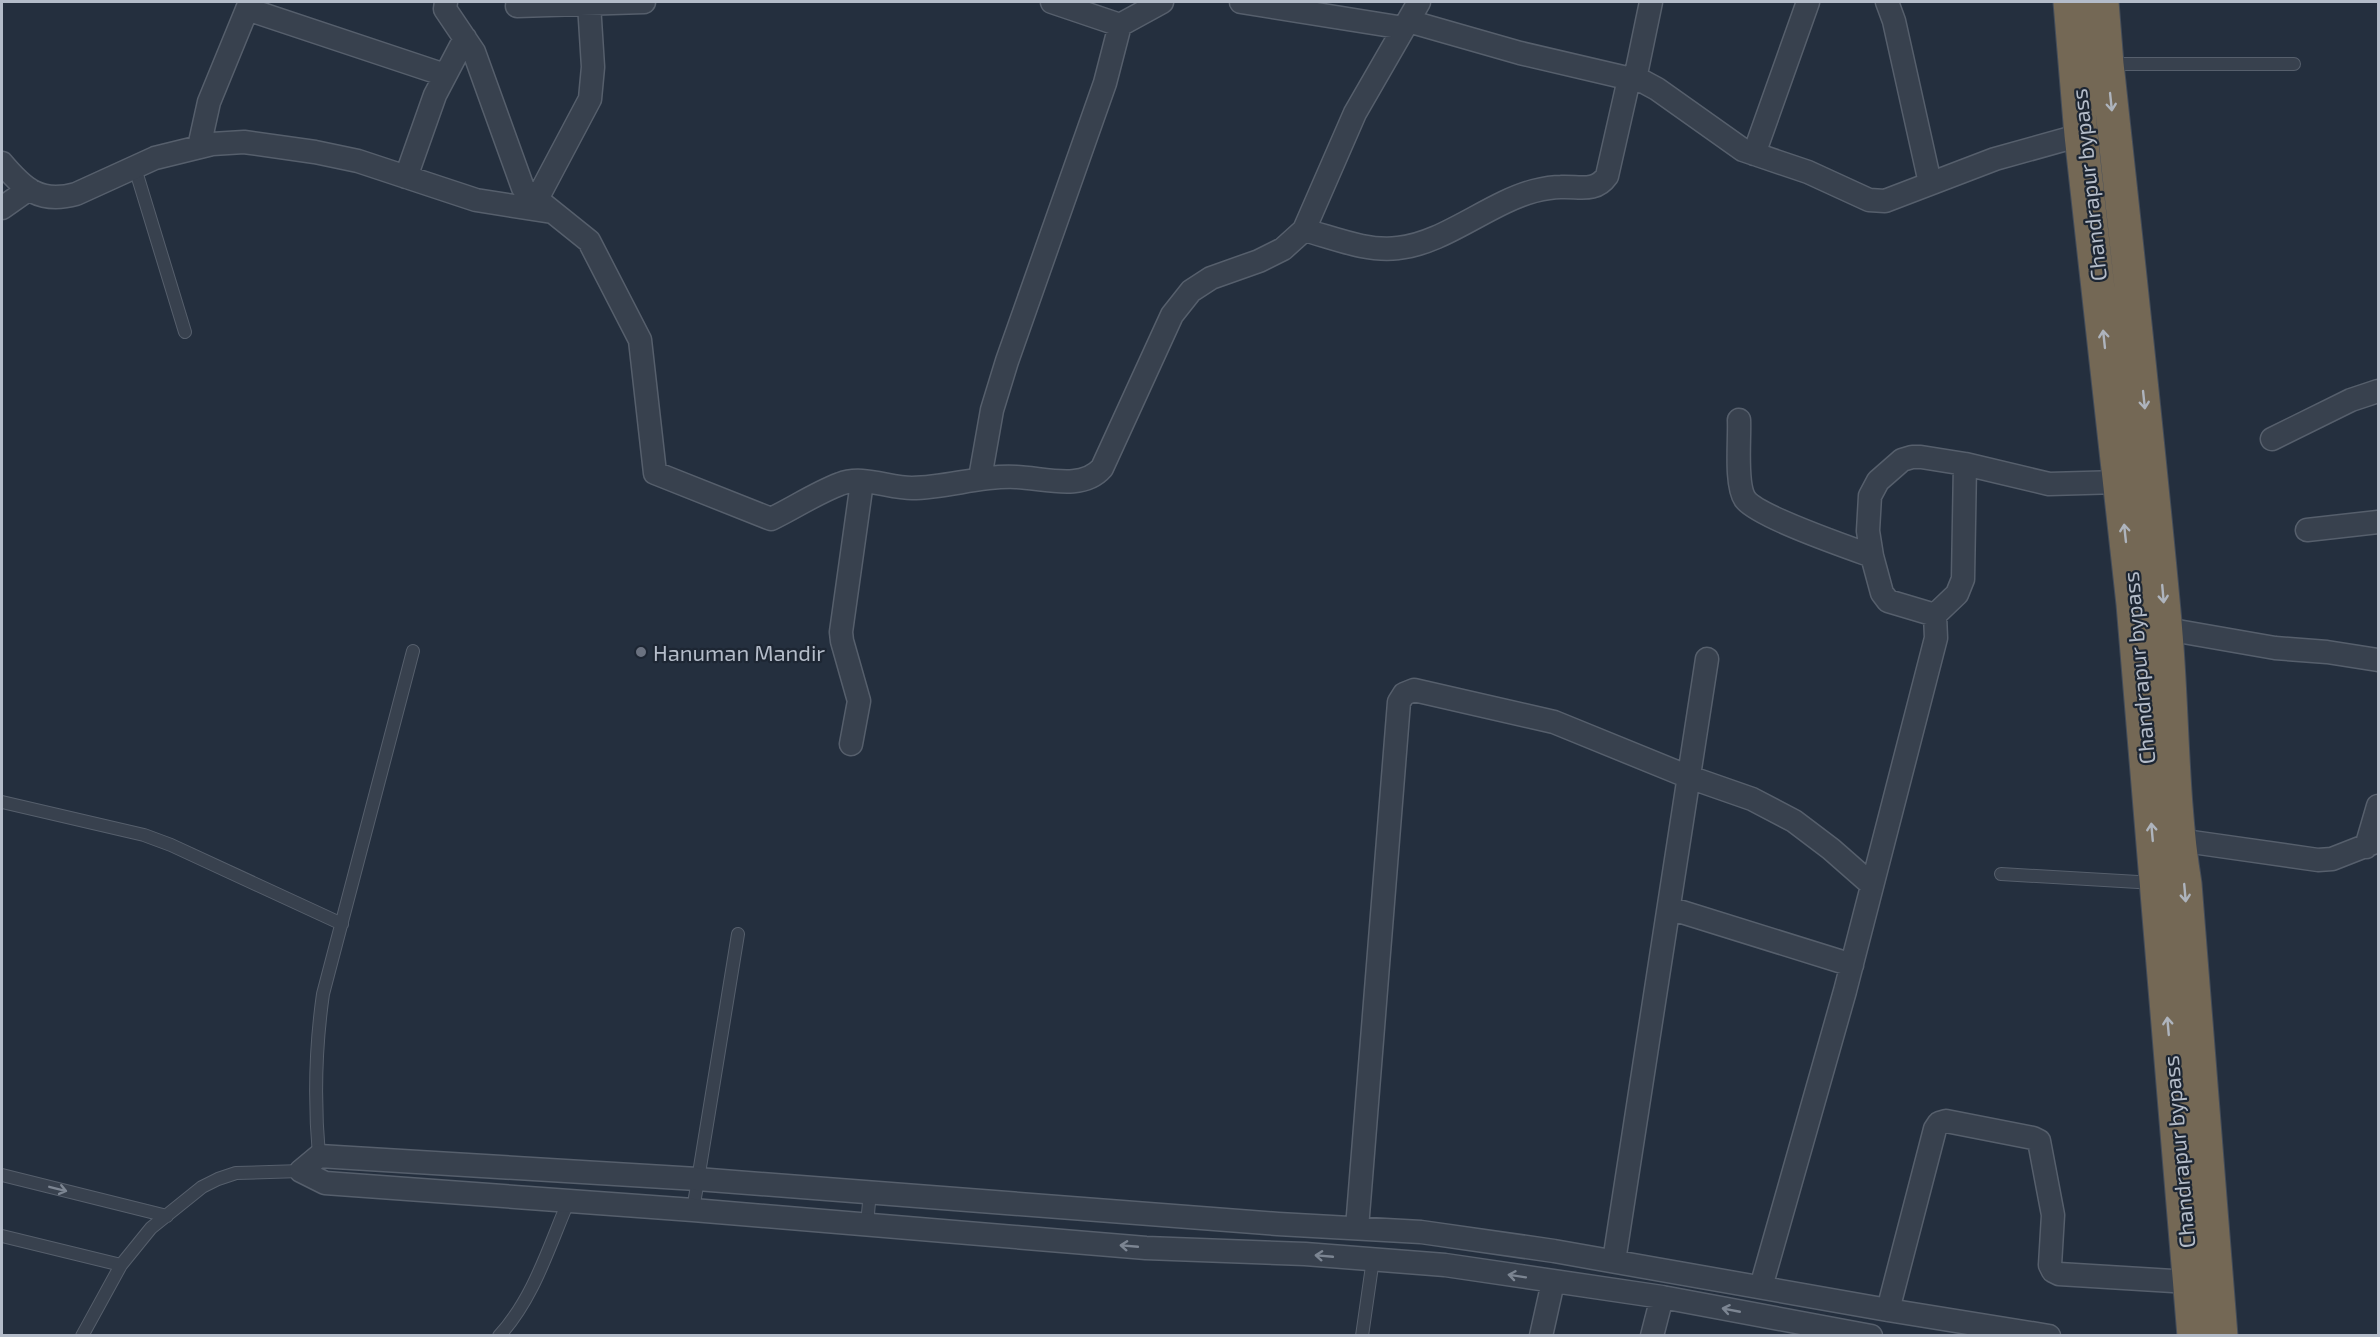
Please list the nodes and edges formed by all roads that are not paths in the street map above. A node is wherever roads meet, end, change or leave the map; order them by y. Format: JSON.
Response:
{"nodes":[{"id":1,"x":446,"y":2,"type":"edge"},
{"id":2,"x":644,"y":2,"type":"edge"},
{"id":3,"x":1052,"y":2,"type":"edge"},
{"id":4,"x":1162,"y":2,"type":"edge"},
{"id":5,"x":1241,"y":2,"type":"edge"},
{"id":6,"x":1652,"y":2,"type":"edge"},
{"id":7,"x":1808,"y":2,"type":"edge"},
{"id":8,"x":1887,"y":2,"type":"edge"},
{"id":9,"x":2070,"y":2,"type":"edge"},
{"id":10,"x":2102,"y":2,"type":"edge"},
{"id":11,"x":1264,"y":3,"type":"edge"},
{"id":12,"x":589,"y":4,"type":"junction"},
{"id":13,"x":248,"y":5,"type":"edge"},
{"id":14,"x":517,"y":6,"type":"dead end"},
{"id":15,"x":1410,"y":17,"type":"edge"},
{"id":16,"x":1120,"y":26,"type":"junction"},
{"id":17,"x":465,"y":38,"type":"junction"},
{"id":18,"x":2107,"y":64,"type":"junction"},
{"id":19,"x":2294,"y":64,"type":"dead end"},
{"id":20,"x":446,"y":75,"type":"junction"},
{"id":21,"x":1632,"y":79,"type":"junction"},
{"id":22,"x":2081,"y":135,"type":"junction"},
{"id":23,"x":200,"y":147,"type":"junction"},
{"id":24,"x":1754,"y":154,"type":"junction"},
{"id":25,"x":2,"y":163,"type":"edge"},
{"id":26,"x":135,"y":168,"type":"junction"},
{"id":27,"x":406,"y":177,"type":"junction"},
{"id":28,"x":1930,"y":183,"type":"junction"},
{"id":29,"x":29,"y":189,"type":"junction"},
{"id":30,"x":545,"y":206,"type":"junction"},
{"id":31,"x":2,"y":208,"type":"edge"},
{"id":32,"x":1304,"y":230,"type":"junction"},
{"id":33,"x":184,"y":332,"type":"dead end"},
{"id":34,"x":2379,"y":391,"type":"edge"},
{"id":35,"x":1739,"y":420,"type":"dead end"},
{"id":36,"x":2272,"y":439,"type":"dead end"},
{"id":37,"x":1965,"y":464,"type":"junction"},
{"id":38,"x":980,"y":478,"type":"junction"},
{"id":39,"x":862,"y":482,"type":"junction"},
{"id":40,"x":2120,"y":482,"type":"junction"},
{"id":41,"x":2379,"y":522,"type":"edge"},
{"id":42,"x":2307,"y":530,"type":"dead end"},
{"id":43,"x":1872,"y":556,"type":"junction"},
{"id":44,"x":1935,"y":615,"type":"junction"},
{"id":45,"x":2166,"y":629,"type":"junction"},
{"id":46,"x":413,"y":651,"type":"dead end"},
{"id":47,"x":1707,"y":659,"type":"dead end"},
{"id":48,"x":2379,"y":660,"type":"edge"},
{"id":49,"x":851,"y":744,"type":"dead end"},
{"id":50,"x":1689,"y":777,"type":"junction"},
{"id":51,"x":2,"y":802,"type":"edge"},
{"id":52,"x":2379,"y":806,"type":"edge"},
{"id":53,"x":2178,"y":840,"type":"junction"},
{"id":54,"x":2372,"y":844,"type":"edge"},
{"id":55,"x":2001,"y":874,"type":"dead end"},
{"id":56,"x":2157,"y":883,"type":"junction"},
{"id":57,"x":1872,"y":885,"type":"junction"},
{"id":58,"x":1669,"y":908,"type":"junction"},
{"id":59,"x":342,"y":924,"type":"junction"},
{"id":60,"x":738,"y":934,"type":"dead end"},
{"id":61,"x":1852,"y":965,"type":"junction"},
{"id":62,"x":319,"y":1156,"type":"junction"},
{"id":63,"x":301,"y":1171,"type":"junction"},
{"id":64,"x":2,"y":1175,"type":"edge"},
{"id":65,"x":697,"y":1179,"type":"junction"},
{"id":66,"x":870,"y":1192,"type":"junction"},
{"id":67,"x":569,"y":1200,"type":"junction"},
{"id":68,"x":693,"y":1210,"type":"junction"},
{"id":69,"x":167,"y":1216,"type":"junction"},
{"id":70,"x":867,"y":1224,"type":"junction"},
{"id":71,"x":1357,"y":1228,"type":"junction"},
{"id":72,"x":2,"y":1236,"type":"edge"},
{"id":73,"x":1373,"y":1259,"type":"junction"},
{"id":74,"x":1614,"y":1261,"type":"junction"},
{"id":75,"x":121,"y":1265,"type":"junction"},
{"id":76,"x":1553,"y":1282,"type":"junction"},
{"id":77,"x":2189,"y":1282,"type":"junction"},
{"id":78,"x":1761,"y":1287,"type":"junction"},
{"id":79,"x":1662,"y":1298,"type":"junction"},
{"id":80,"x":1888,"y":1310,"type":"junction"},
{"id":81,"x":1767,"y":1326,"type":"edge"},
{"id":82,"x":82,"y":1335,"type":"edge"},
{"id":83,"x":499,"y":1335,"type":"edge"},
{"id":84,"x":1362,"y":1335,"type":"edge"},
{"id":85,"x":1541,"y":1335,"type":"edge"},
{"id":86,"x":1652,"y":1335,"type":"edge"},
{"id":87,"x":1871,"y":1335,"type":"edge"},
{"id":88,"x":2049,"y":1335,"type":"edge"},
{"id":89,"x":2194,"y":1335,"type":"edge"},
{"id":90,"x":2221,"y":1335,"type":"edge"}],
"edges":[{"from":1,"to":17,"type":"street"},
{"from":2,"to":12,"type":"street"},
{"from":3,"to":16,"type":"street"},
{"from":4,"to":16,"type":"street"},
{"from":5,"to":11,"type":"street"},
{"from":6,"to":21,"type":"street"},
{"from":7,"to":24,"type":"street"},
{"from":8,"to":28,"type":"street"},
{"from":9,"to":22,"type":"highway","name":"Chandrapur bypass"},
{"from":10,"to":18,"type":"highway","name":"Chandrapur bypass"},
{"from":11,"to":15,"type":"street"},
{"from":12,"to":14,"type":"street"},
{"from":12,"to":30,"type":"street"},
{"from":13,"to":20,"type":"street"},
{"from":13,"to":23,"type":"street"},
{"from":15,"to":21,"type":"street"},
{"from":15,"to":32,"type":"street"},
{"from":16,"to":38,"type":"street"},
{"from":17,"to":20,"type":"street"},
{"from":17,"to":30,"type":"street"},
{"from":18,"to":19,"type":"lane"},
{"from":18,"to":45,"type":"highway","name":"Chandrapur bypass","one_way":true},
{"from":20,"to":27,"type":"street"},
{"from":21,"to":24,"type":"street"},
{"from":21,"to":32,"type":"street"},
{"from":22,"to":28,"type":"street"},
{"from":40,"to":22,"type":"highway","name":"Chandrapur bypass","one_way":true},
{"from":23,"to":26,"type":"street"},
{"from":23,"to":27,"type":"street"},
{"from":24,"to":28,"type":"street"},
{"from":25,"to":29,"type":"street"},
{"from":26,"to":29,"type":"street"},
{"from":26,"to":33,"type":"lane"},
{"from":27,"to":30,"type":"street"},
{"from":29,"to":31,"type":"street"},
{"from":30,"to":39,"type":"street"},
{"from":32,"to":38,"type":"street"},
{"from":34,"to":36,"type":"street"},
{"from":35,"to":43,"type":"street"},
{"from":37,"to":40,"type":"street"},
{"from":37,"to":43,"type":"street"},
{"from":37,"to":44,"type":"street"},
{"from":38,"to":39,"type":"street"},
{"from":39,"to":49,"type":"street"},
{"from":56,"to":40,"type":"highway","name":"Chandrapur bypass","one_way":true},
{"from":41,"to":42,"type":"street"},
{"from":43,"to":44,"type":"street"},
{"from":44,"to":57,"type":"street"},
{"from":45,"to":48,"type":"street"},
{"from":45,"to":53,"type":"highway","name":"Chandrapur bypass"},
{"from":46,"to":59,"type":"lane"},
{"from":47,"to":50,"type":"street"},
{"from":50,"to":57,"type":"street"},
{"from":50,"to":58,"type":"street"},
{"from":50,"to":71,"type":"street"},
{"from":51,"to":59,"type":"lane"},
{"from":52,"to":54,"type":"street"},
{"from":53,"to":54,"type":"street"},
{"from":53,"to":90,"type":"highway","name":"Chandrapur bypass","one_way":true},
{"from":55,"to":56,"type":"lane"},
{"from":77,"to":56,"type":"highway","name":"Chandrapur bypass","one_way":true},
{"from":57,"to":61,"type":"street"},
{"from":58,"to":61,"type":"street"},
{"from":58,"to":74,"type":"street"},
{"from":59,"to":62,"type":"lane"},
{"from":60,"to":65,"type":"lane"},
{"from":61,"to":78,"type":"street"},
{"from":62,"to":63,"type":"street"},
{"from":62,"to":65,"type":"street"},
{"from":63,"to":67,"type":"street"},
{"from":63,"to":69,"type":"lane"},
{"from":64,"to":69,"type":"lane","one_way":true},
{"from":65,"to":66,"type":"street"},
{"from":65,"to":68,"type":"lane"},
{"from":66,"to":70,"type":"lane"},
{"from":66,"to":71,"type":"street"},
{"from":67,"to":68,"type":"street"},
{"from":67,"to":83,"type":"lane"},
{"from":68,"to":70,"type":"street"},
{"from":69,"to":75,"type":"lane"},
{"from":73,"to":70,"type":"street","one_way":true},
{"from":71,"to":74,"type":"street"},
{"from":72,"to":75,"type":"lane"},
{"from":76,"to":73,"type":"street","one_way":true},
{"from":73,"to":84,"type":"lane"},
{"from":74,"to":78,"type":"street"},
{"from":75,"to":82,"type":"lane"},
{"from":76,"to":79,"type":"street"},
{"from":76,"to":85,"type":"street"},
{"from":77,"to":80,"type":"street"},
{"from":77,"to":89,"type":"highway","name":"Chandrapur bypass"},
{"from":78,"to":80,"type":"street"},
{"from":81,"to":79,"type":"street","one_way":true},
{"from":79,"to":86,"type":"street"},
{"from":80,"to":88,"type":"street"},
{"from":81,"to":87,"type":"street"}]}
